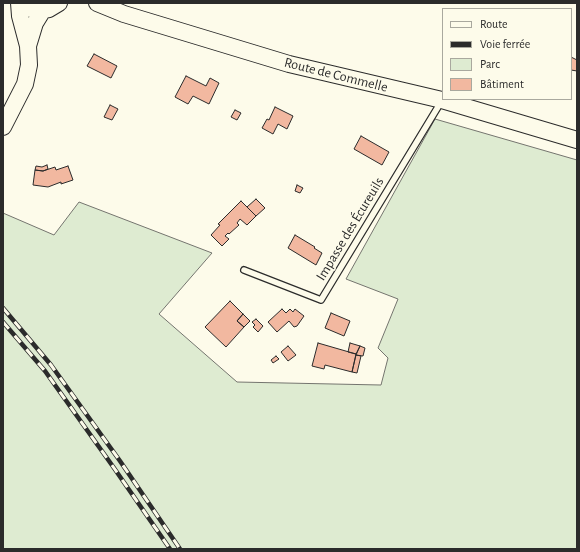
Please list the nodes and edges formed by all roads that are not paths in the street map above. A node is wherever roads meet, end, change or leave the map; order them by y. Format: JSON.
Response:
{"nodes":[{"id":1,"x":20,"y":3,"type":"edge"},
{"id":2,"x":97,"y":3,"type":"edge"},
{"id":3,"x":56,"y":5,"type":"edge"},
{"id":4,"x":28,"y":46,"type":"junction"},
{"id":5,"x":442,"y":100,"type":"junction"},
{"id":6,"x":3,"y":127,"type":"edge"},
{"id":7,"x":577,"y":140,"type":"edge"},
{"id":8,"x":244,"y":270,"type":"dead end"}],
"edges":[{"from":1,"to":3,"type":"street"},
{"from":1,"to":4,"type":"street"},
{"from":2,"to":5,"type":"street","name":"Route de Commelle"},
{"from":3,"to":4,"type":"street"},
{"from":4,"to":6,"type":"street"},
{"from":5,"to":7,"type":"street","name":"Route de Commelle"},
{"from":5,"to":8,"type":"lane","name":"Impasse des Écureuils"}]}
